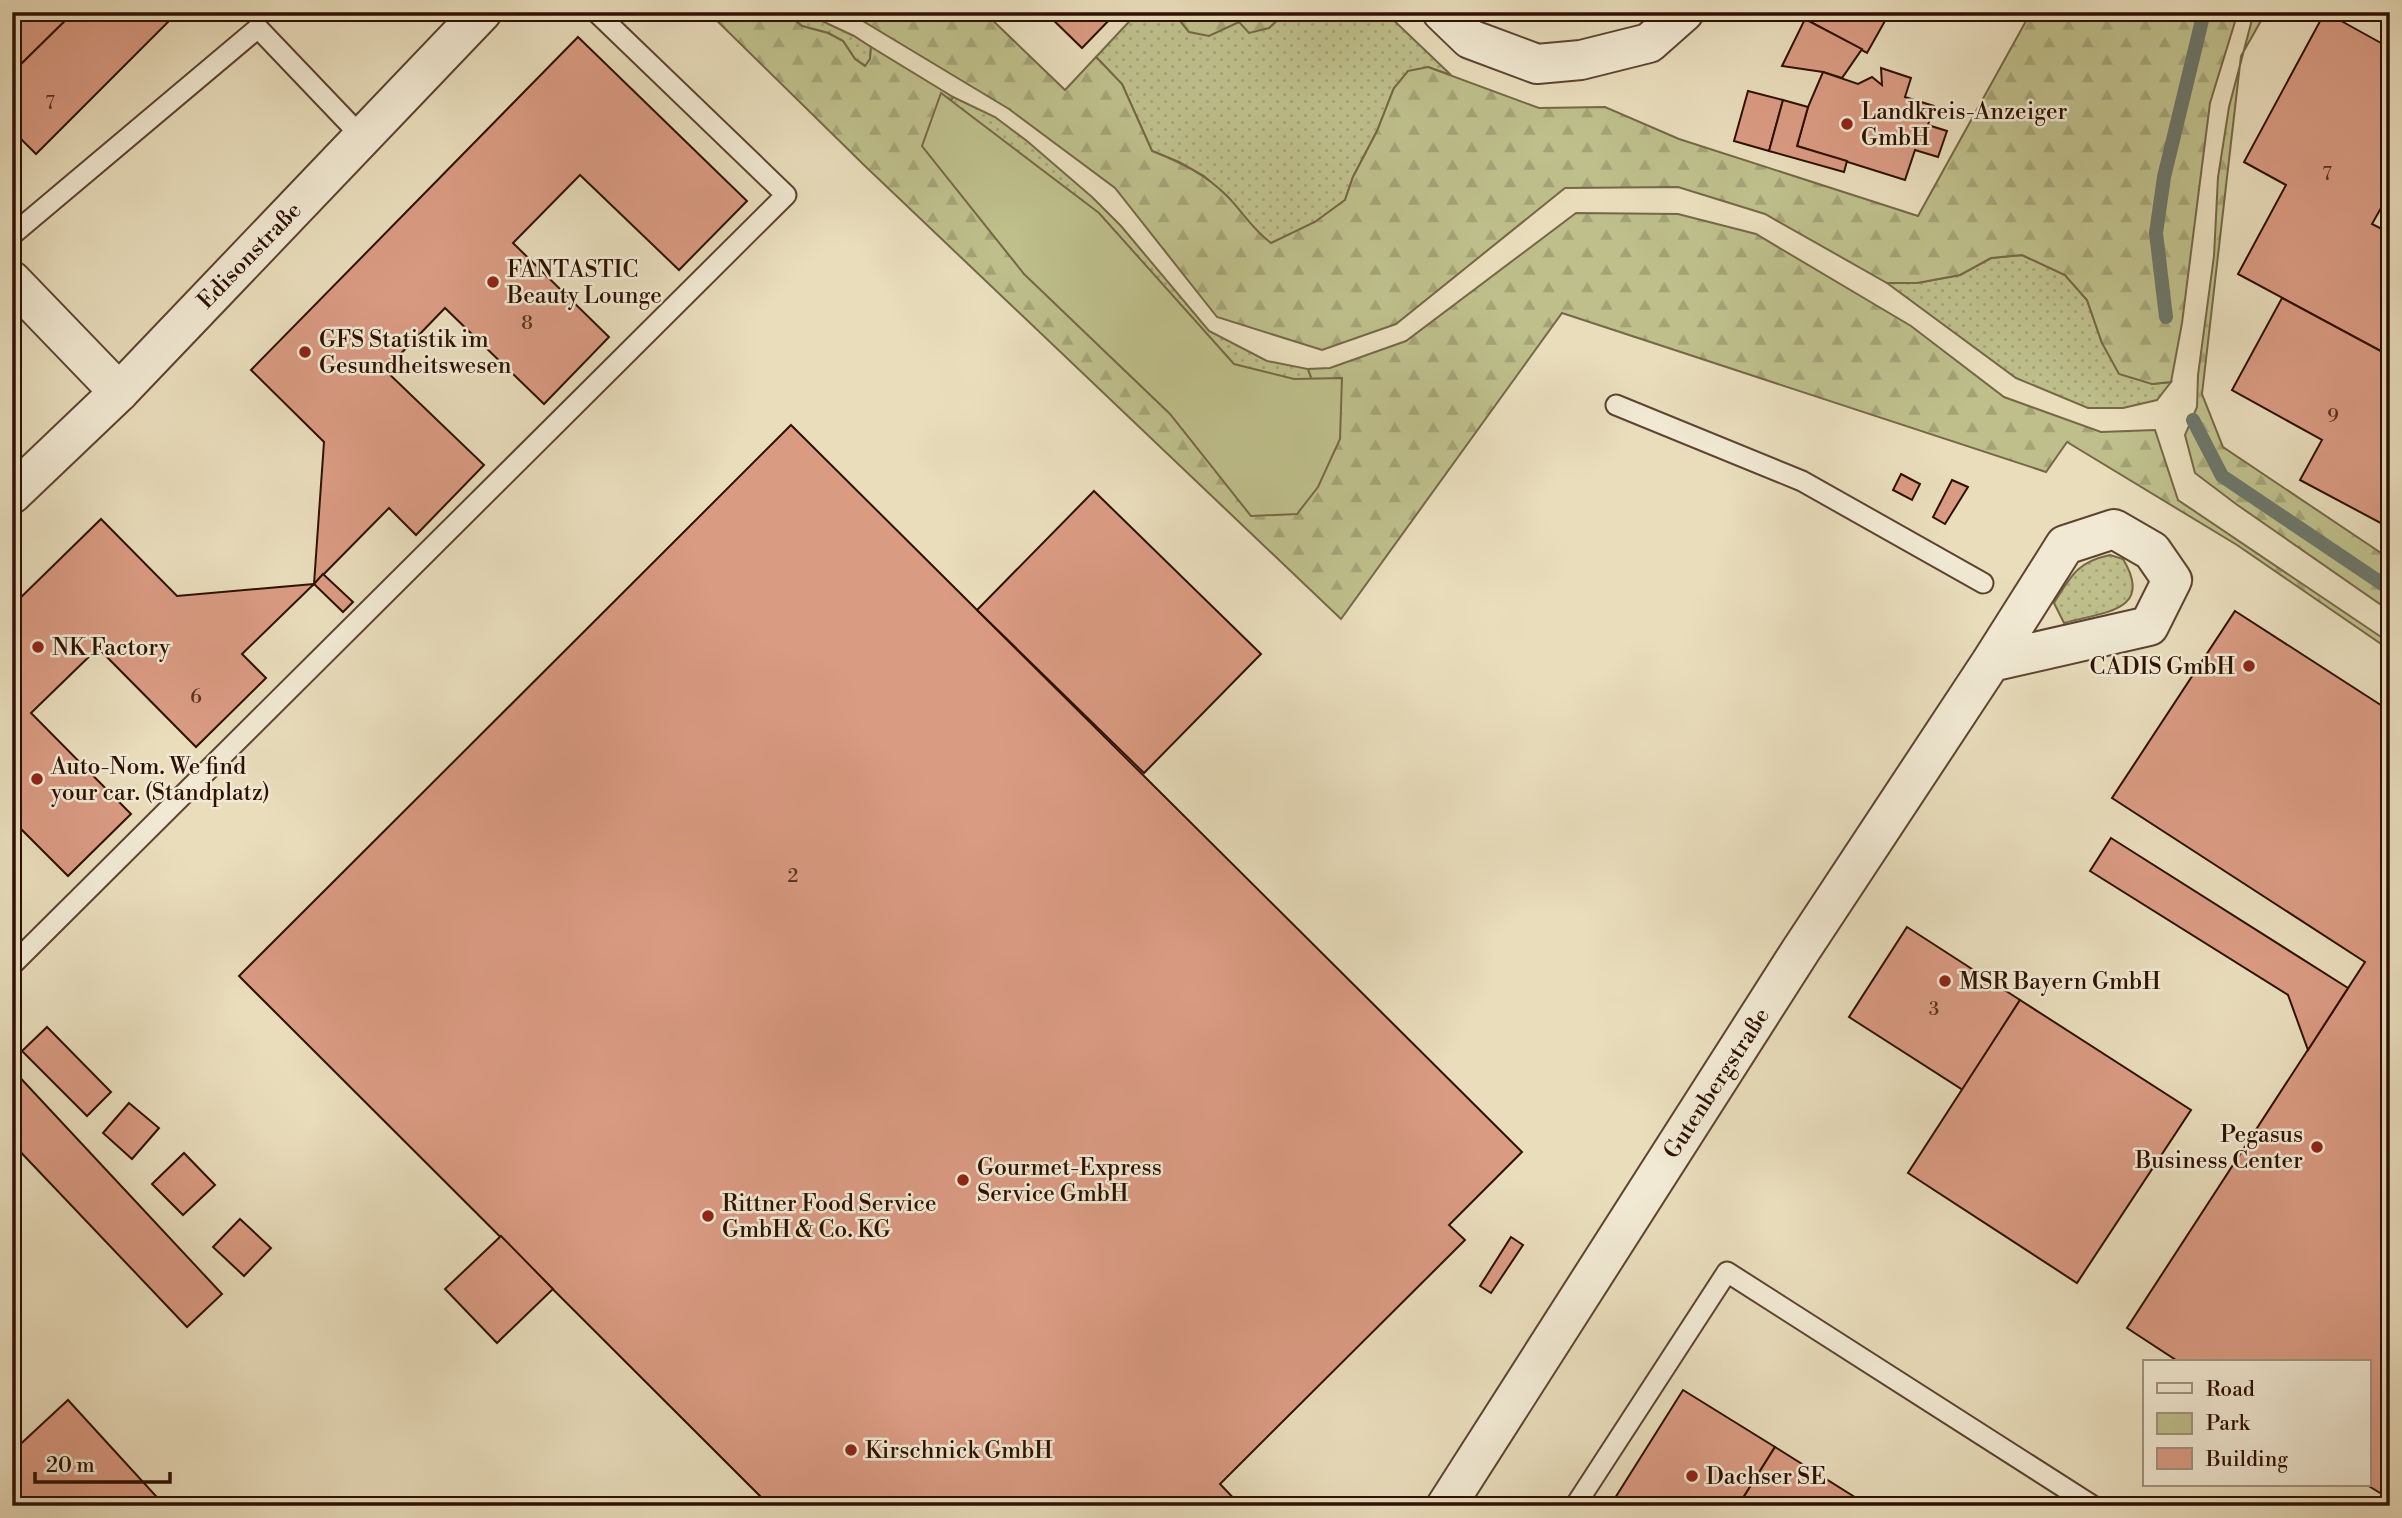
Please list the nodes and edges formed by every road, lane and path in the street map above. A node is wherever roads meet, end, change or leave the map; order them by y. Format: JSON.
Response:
{"nodes":[{"id":1,"x":482,"y":12,"type":"edge"},
{"id":2,"x":596,"y":12,"type":"edge"},
{"id":3,"x":1442,"y":12,"type":"edge"},
{"id":4,"x":1684,"y":12,"type":"edge"},
{"id":5,"x":363,"y":138,"type":"junction"},
{"id":6,"x":12,"y":235,"type":"edge"},
{"id":7,"x":12,"y":281,"type":"edge"},
{"id":8,"x":119,"y":392,"type":"junction"},
{"id":9,"x":1616,"y":405,"type":"dead end"},
{"id":10,"x":12,"y":494,"type":"edge"},
{"id":11,"x":1983,"y":583,"type":"dead end"},
{"id":12,"x":1991,"y":662,"type":"dead end"},
{"id":13,"x":12,"y":965,"type":"edge"},
{"id":14,"x":1446,"y":1506,"type":"edge"},
{"id":15,"x":1575,"y":1506,"type":"edge"},
{"id":16,"x":2093,"y":1506,"type":"edge"}],
"edges":[{"from":1,"to":5,"type":"street","name":"Edisonstraße"},
{"from":2,"to":13,"type":"lane"},
{"from":3,"to":4,"type":"street"},
{"from":5,"to":6,"type":"lane"},
{"from":5,"to":8,"type":"street","name":"Edisonstraße"},
{"from":7,"to":8,"type":"street"},
{"from":8,"to":10,"type":"street","name":"Edisonstraße"},
{"from":9,"to":11,"type":"lane"},
{"from":12,"to":14,"type":"street","name":"Gutenbergstraße"},
{"from":15,"to":16,"type":"lane"}]}
